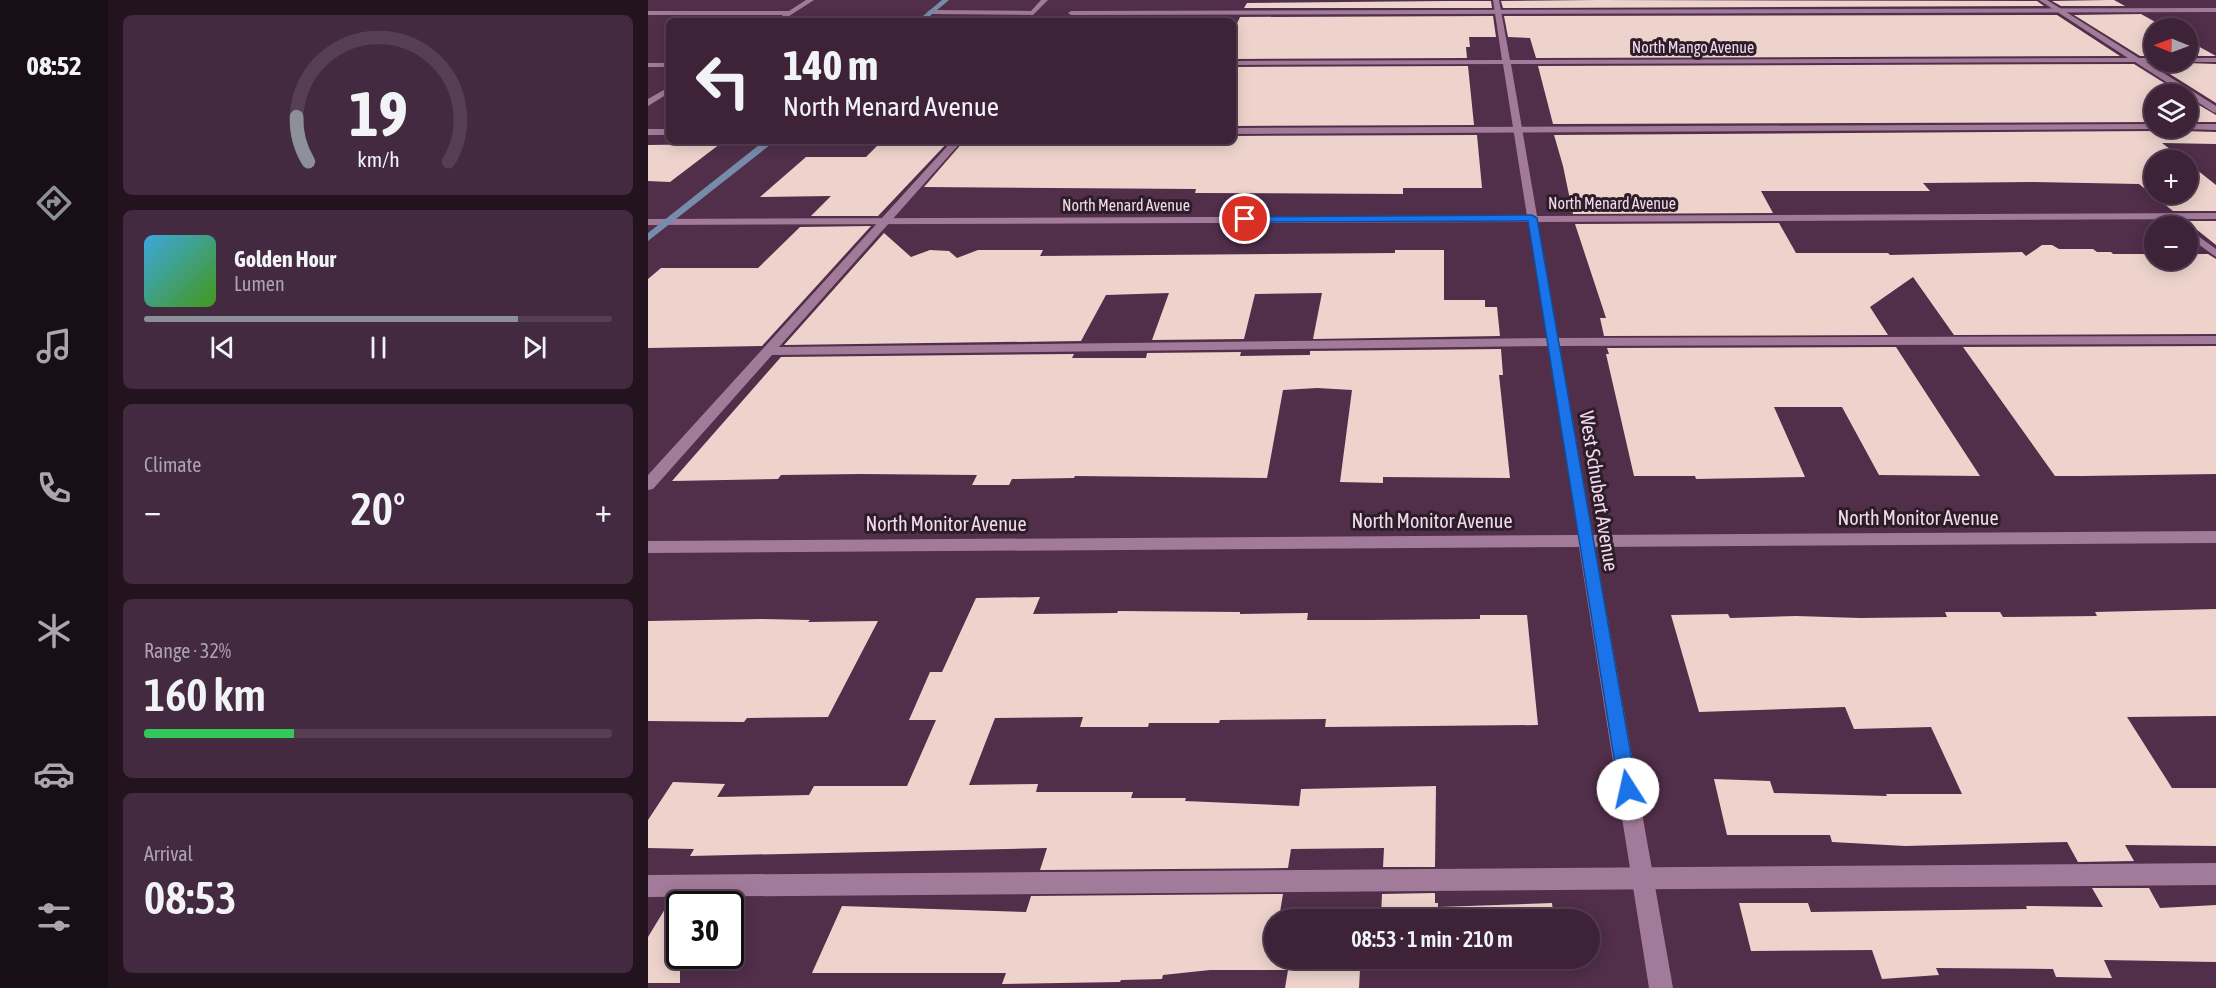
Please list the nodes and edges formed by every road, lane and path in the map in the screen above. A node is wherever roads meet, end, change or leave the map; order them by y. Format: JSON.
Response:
{"nodes":[{"id":1,"x":811,"y":0,"type":"edge"},
{"id":2,"x":946,"y":0,"type":"edge"},
{"id":3,"x":1045,"y":0,"type":"edge"},
{"id":4,"x":2042,"y":0,"type":"edge"},
{"id":5,"x":989,"y":6,"type":"dead end"},
{"id":6,"x":1497,"y":6,"type":"edge"},
{"id":7,"x":1077,"y":7,"type":"dead end"},
{"id":8,"x":2058,"y":10,"type":"junction"},
{"id":9,"x":2216,"y":10,"type":"edge"},
{"id":10,"x":930,"y":12,"type":"junction"},
{"id":11,"x":982,"y":12,"type":"junction"},
{"id":12,"x":648,"y":13,"type":"edge"},
{"id":13,"x":791,"y":13,"type":"junction"},
{"id":14,"x":1071,"y":13,"type":"junction"},
{"id":15,"x":783,"y":18,"type":"edge"},
{"id":16,"x":923,"y":18,"type":"edge"},
{"id":17,"x":1067,"y":18,"type":"edge"},
{"id":18,"x":2137,"y":60,"type":"junction"},
{"id":19,"x":2144,"y":60,"type":"edge"},
{"id":20,"x":2198,"y":60,"type":"edge"},
{"id":21,"x":2216,"y":60,"type":"edge"},
{"id":22,"x":1506,"y":62,"type":"junction"},
{"id":23,"x":1236,"y":63,"type":"edge"},
{"id":24,"x":648,"y":65,"type":"edge"},
{"id":25,"x":666,"y":65,"type":"edge"},
{"id":26,"x":666,"y":91,"type":"edge"},
{"id":27,"x":648,"y":103,"type":"edge"},
{"id":28,"x":2216,"y":110,"type":"edge"},
{"id":29,"x":2144,"y":127,"type":"edge"},
{"id":30,"x":2198,"y":127,"type":"edge"},
{"id":31,"x":2216,"y":127,"type":"edge"},
{"id":32,"x":1517,"y":130,"type":"junction"},
{"id":33,"x":1236,"y":131,"type":"edge"},
{"id":34,"x":648,"y":132,"type":"edge"},
{"id":35,"x":666,"y":132,"type":"edge"},
{"id":36,"x":766,"y":144,"type":"edge"},
{"id":37,"x":954,"y":144,"type":"edge"},
{"id":38,"x":2144,"y":216,"type":"edge"},
{"id":39,"x":2198,"y":216,"type":"edge"},
{"id":40,"x":2216,"y":216,"type":"edge"},
{"id":41,"x":1532,"y":218,"type":"junction"},
{"id":42,"x":885,"y":221,"type":"junction"},
{"id":43,"x":648,"y":222,"type":"edge"},
{"id":44,"x":669,"y":222,"type":"junction"},
{"id":45,"x":648,"y":238,"type":"edge"},
{"id":46,"x":2198,"y":240,"type":"edge"},
{"id":47,"x":2216,"y":254,"type":"edge"},
{"id":48,"x":2216,"y":340,"type":"edge"},
{"id":49,"x":1553,"y":342,"type":"junction"},
{"id":50,"x":769,"y":351,"type":"junction"},
{"id":51,"x":648,"y":485,"type":"edge"},
{"id":52,"x":2216,"y":537,"type":"edge"},
{"id":53,"x":1586,"y":541,"type":"junction"},
{"id":54,"x":648,"y":547,"type":"edge"},
{"id":55,"x":2216,"y":874,"type":"edge"},
{"id":56,"x":1643,"y":879,"type":"junction"},
{"id":57,"x":648,"y":886,"type":"edge"},
{"id":58,"x":1661,"y":988,"type":"edge"}],
"edges":[{"from":1,"to":13,"type":"street"},
{"from":2,"to":10,"type":"main road"},
{"from":3,"to":11,"type":"street"},
{"from":4,"to":8,"type":"street"},
{"from":5,"to":11,"type":"street"},
{"from":6,"to":8,"type":"street"},
{"from":6,"to":14,"type":"street"},
{"from":6,"to":22,"type":"street","name":"West Schubert Avenue"},
{"from":7,"to":14,"type":"street"},
{"from":8,"to":9,"type":"street"},
{"from":8,"to":18,"type":"street"},
{"from":10,"to":11,"type":"street"},
{"from":10,"to":16,"type":"main road"},
{"from":12,"to":13,"type":"street"},
{"from":13,"to":15,"type":"street"},
{"from":14,"to":17,"type":"street"},
{"from":18,"to":19,"type":"street","name":"North Mango Avenue"},
{"from":18,"to":22,"type":"street","name":"North Mango Avenue"},
{"from":18,"to":28,"type":"street"},
{"from":20,"to":21,"type":"street"},
{"from":22,"to":23,"type":"street","name":"North Mango Avenue"},
{"from":22,"to":32,"type":"street","name":"West Schubert Avenue"},
{"from":24,"to":25,"type":"street"},
{"from":26,"to":27,"type":"street"},
{"from":29,"to":32,"type":"street"},
{"from":30,"to":31,"type":"street"},
{"from":32,"to":33,"type":"street"},
{"from":32,"to":41,"type":"street","name":"West Schubert Avenue"},
{"from":34,"to":35,"type":"street"},
{"from":36,"to":44,"type":"main road"},
{"from":37,"to":42,"type":"street"},
{"from":38,"to":41,"type":"street","name":"North Menard Avenue"},
{"from":39,"to":40,"type":"street","name":"North Menard Avenue"},
{"from":41,"to":42,"type":"street","name":"North Menard Avenue"},
{"from":41,"to":49,"type":"street","name":"West Schubert Avenue"},
{"from":42,"to":44,"type":"street","name":"North Menard Avenue"},
{"from":42,"to":50,"type":"street"},
{"from":43,"to":44,"type":"street","name":"North Menard Avenue"},
{"from":44,"to":45,"type":"main road"},
{"from":46,"to":47,"type":"street"},
{"from":48,"to":49,"type":"street"},
{"from":49,"to":50,"type":"street"},
{"from":49,"to":53,"type":"street","name":"West Schubert Avenue"},
{"from":50,"to":51,"type":"street"},
{"from":52,"to":53,"type":"street","name":"North Monitor Avenue"},
{"from":53,"to":54,"type":"street","name":"North Monitor Avenue"},
{"from":53,"to":56,"type":"street","name":"West Schubert Avenue"},
{"from":55,"to":56,"type":"street"},
{"from":56,"to":57,"type":"street"},
{"from":56,"to":58,"type":"street","name":"West Schubert Avenue"}]}
